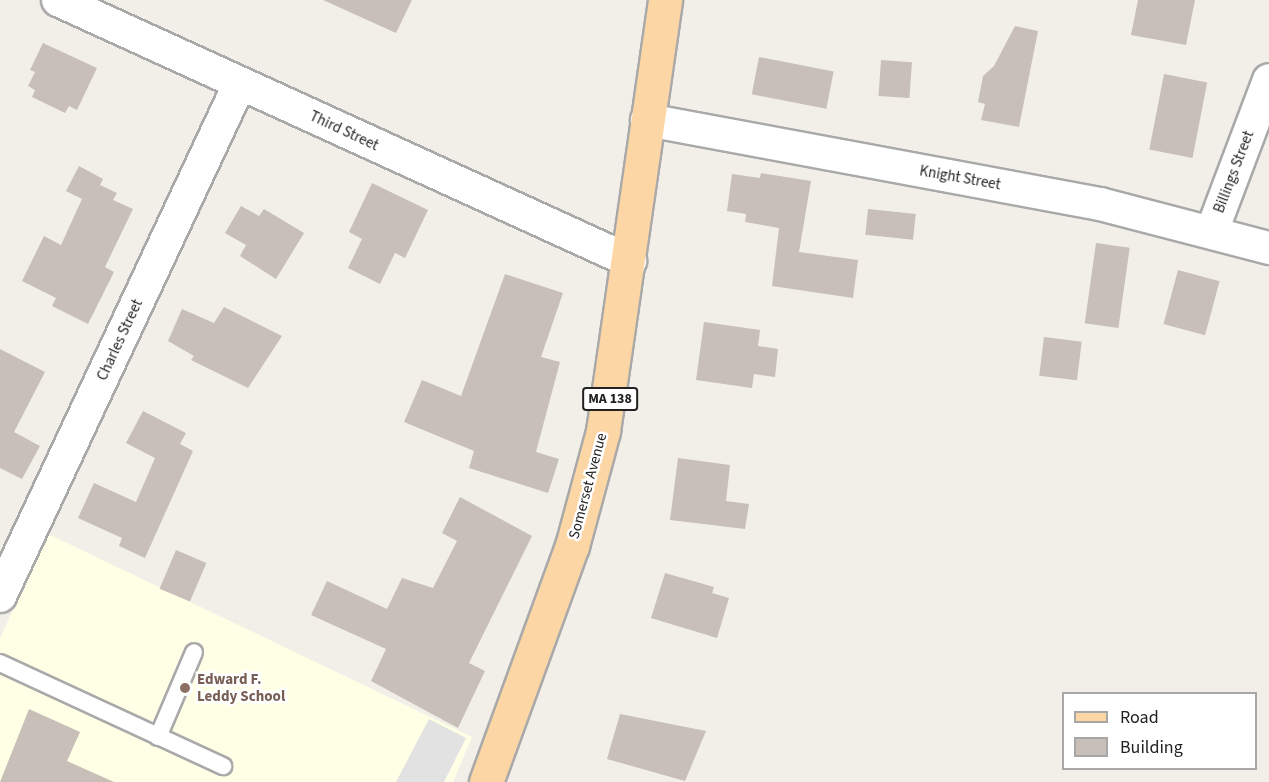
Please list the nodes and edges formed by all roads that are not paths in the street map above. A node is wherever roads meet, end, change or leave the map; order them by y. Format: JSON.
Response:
{"nodes":[{"id":1,"x":58,"y":0,"type":"edge"},
{"id":2,"x":665,"y":0,"type":"edge"},
{"id":3,"x":1269,"y":80,"type":"edge"},
{"id":4,"x":240,"y":83,"type":"junction"},
{"id":5,"x":648,"y":120,"type":"junction"},
{"id":6,"x":1212,"y":231,"type":"junction"},
{"id":7,"x":1269,"y":248,"type":"edge"},
{"id":8,"x":630,"y":261,"type":"junction"},
{"id":9,"x":0,"y":596,"type":"edge"},
{"id":10,"x":194,"y":652,"type":"dead end"},
{"id":11,"x":0,"y":663,"type":"edge"},
{"id":12,"x":158,"y":737,"type":"junction"},
{"id":13,"x":223,"y":766,"type":"dead end"},
{"id":14,"x":486,"y":782,"type":"edge"}],
"edges":[{"from":1,"to":4,"type":"street","name":"Third Street"},
{"from":2,"to":5,"type":"main road","name":"Somerset Avenue","number":"MA 138"},
{"from":3,"to":6,"type":"street","name":"Billings Street"},
{"from":4,"to":8,"type":"street","name":"Third Street"},
{"from":4,"to":9,"type":"street","name":"Charles Street"},
{"from":5,"to":6,"type":"street","name":"Knight Street"},
{"from":5,"to":8,"type":"main road","name":"Somerset Avenue","number":"MA 138"},
{"from":6,"to":7,"type":"street","name":"Knight Street"},
{"from":8,"to":14,"type":"main road","name":"Somerset Avenue","number":"MA 138"},
{"from":10,"to":12,"type":"lane"},
{"from":11,"to":12,"type":"lane"},
{"from":12,"to":13,"type":"lane"}]}
